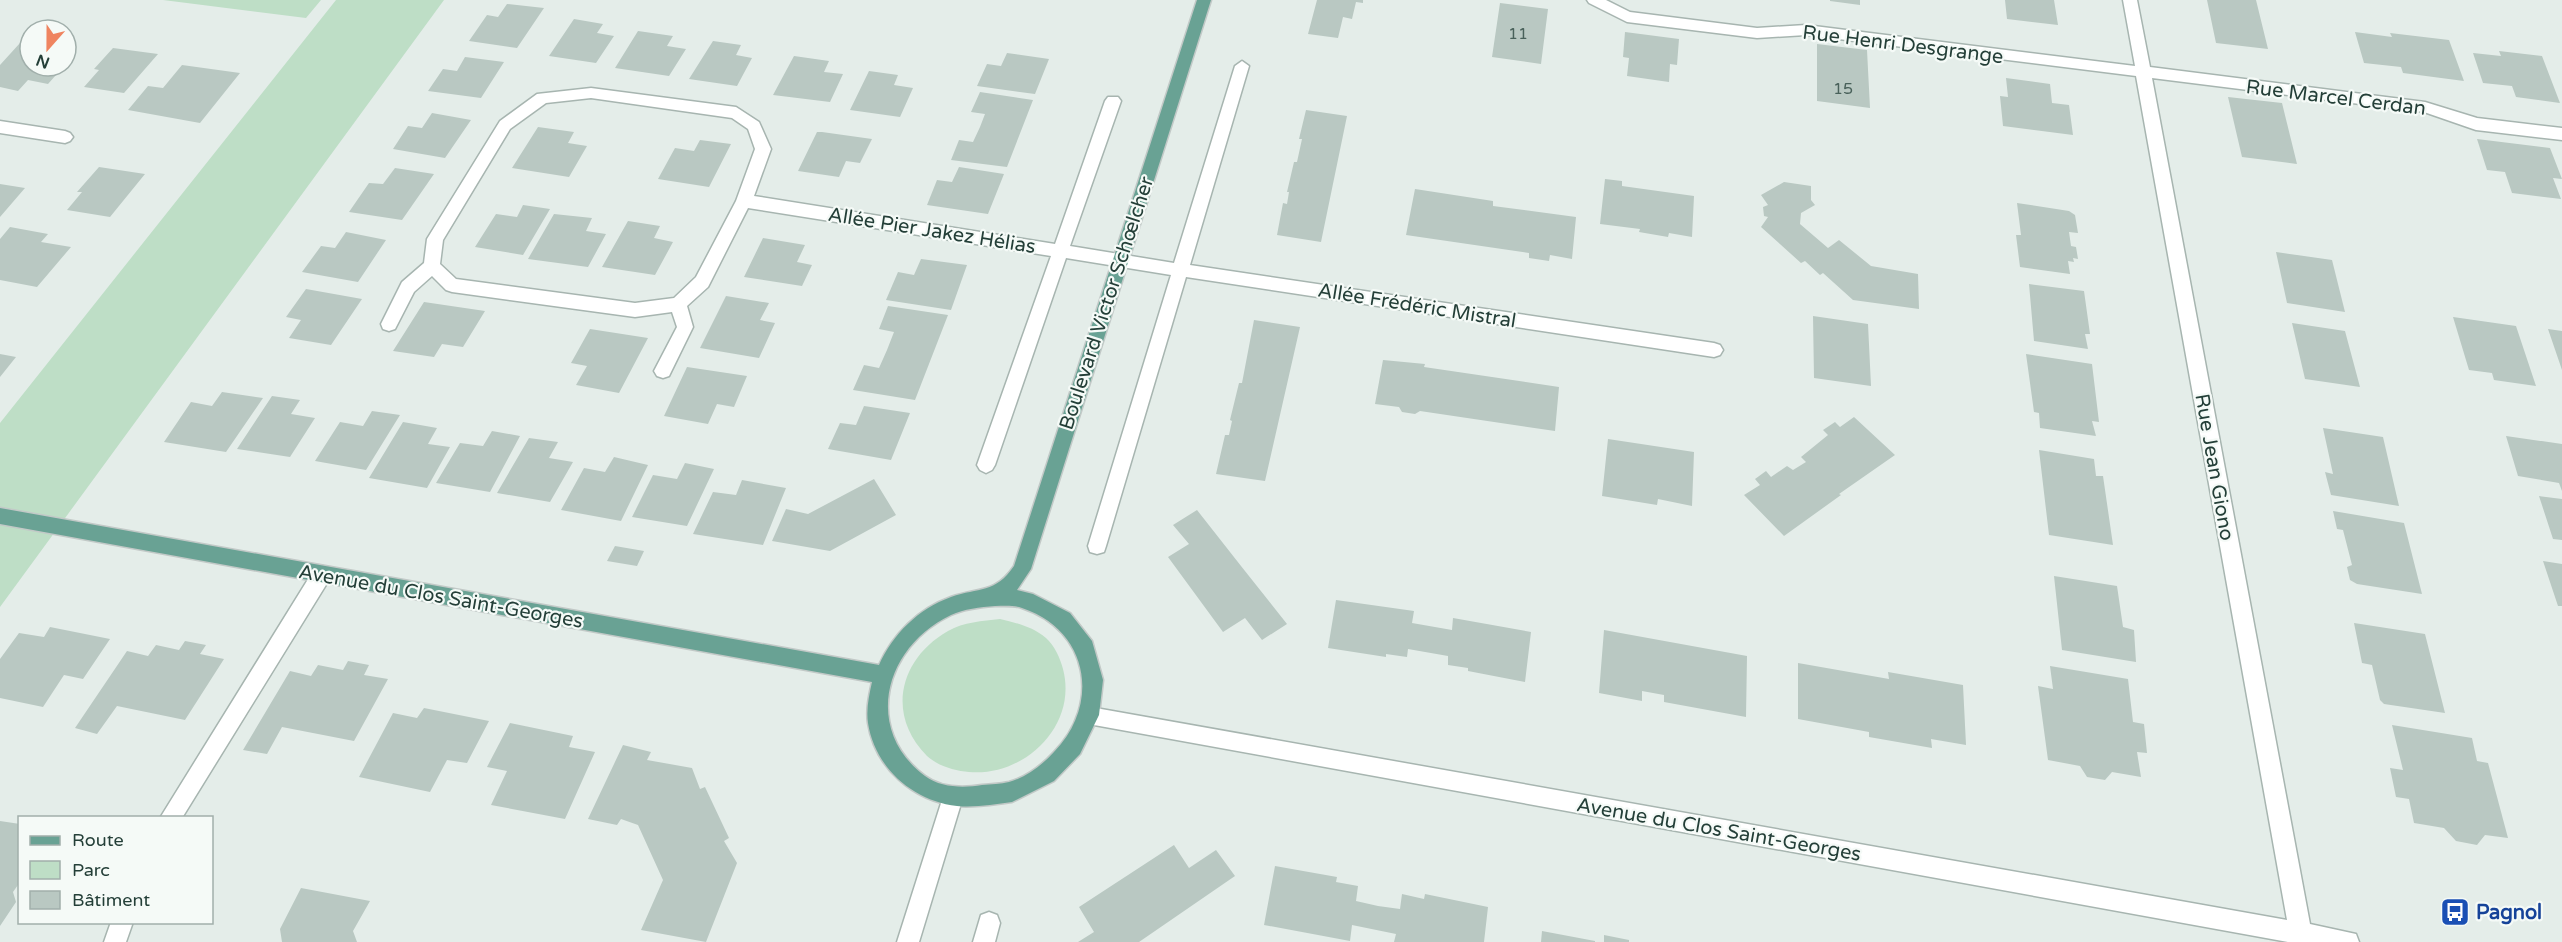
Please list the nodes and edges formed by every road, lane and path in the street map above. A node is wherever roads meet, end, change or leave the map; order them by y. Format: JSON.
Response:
{"nodes":[{"id":1,"x":1204,"y":0,"type":"edge"},
{"id":2,"x":1594,"y":0,"type":"edge"},
{"id":3,"x":2130,"y":0,"type":"edge"},
{"id":4,"x":1242,"y":66,"type":"dead end"},
{"id":5,"x":2143,"y":74,"type":"junction"},
{"id":6,"x":1113,"y":101,"type":"dead end"},
{"id":7,"x":0,"y":127,"type":"edge"},
{"id":8,"x":2562,"y":134,"type":"edge"},
{"id":9,"x":65,"y":137,"type":"dead end"},
{"id":10,"x":744,"y":201,"type":"junction"},
{"id":11,"x":1061,"y":251,"type":"junction"},
{"id":12,"x":1120,"y":260,"type":"junction"},
{"id":13,"x":432,"y":266,"type":"junction"},
{"id":14,"x":1180,"y":270,"type":"junction"},
{"id":15,"x":678,"y":304,"type":"junction"},
{"id":16,"x":389,"y":324,"type":"dead end"},
{"id":17,"x":1714,"y":350,"type":"dead end"},
{"id":18,"x":663,"y":371,"type":"dead end"},
{"id":19,"x":986,"y":465,"type":"dead end"},
{"id":20,"x":0,"y":516,"type":"edge"},
{"id":21,"x":1097,"y":546,"type":"dead end"},
{"id":22,"x":322,"y":574,"type":"junction"},
{"id":23,"x":995,"y":597,"type":"junction"},
{"id":24,"x":883,"y":675,"type":"junction"},
{"id":25,"x":1090,"y":716,"type":"junction"},
{"id":26,"x":953,"y":796,"type":"junction"},
{"id":27,"x":171,"y":816,"type":"edge"},
{"id":28,"x":121,"y":924,"type":"edge"},
{"id":29,"x":2301,"y":938,"type":"edge"},
{"id":30,"x":908,"y":941,"type":"edge"},
{"id":31,"x":115,"y":942,"type":"edge"},
{"id":32,"x":2348,"y":942,"type":"edge"}],
"edges":[{"from":1,"to":12,"type":"main road","name":"Boulevard Victor Schœlcher"},
{"from":2,"to":5,"type":"street","name":"Rue Henri Desgrange"},
{"from":3,"to":5,"type":"street","name":"Rue Jean Giono"},
{"from":4,"to":14,"type":"street"},
{"from":5,"to":8,"type":"street","name":"Rue Marcel Cerdan"},
{"from":5,"to":29,"type":"street","name":"Rue Jean Giono"},
{"from":6,"to":11,"type":"street"},
{"from":7,"to":9,"type":"street"},
{"from":10,"to":11,"type":"street","name":"Allée Pier Jakez Hélias"},
{"from":10,"to":13,"type":"street"},
{"from":10,"to":15,"type":"street"},
{"from":11,"to":12,"type":"street","name":"Allée Pier Jakez Hélias"},
{"from":11,"to":19,"type":"street"},
{"from":12,"to":14,"type":"street","name":"Allée Frédéric Mistral"},
{"from":12,"to":23,"type":"main road","name":"Boulevard Victor Schœlcher"},
{"from":13,"to":15,"type":"street"},
{"from":13,"to":16,"type":"street"},
{"from":14,"to":17,"type":"street","name":"Allée Frédéric Mistral"},
{"from":14,"to":21,"type":"street"},
{"from":15,"to":18,"type":"street"},
{"from":20,"to":22,"type":"main road","name":"Avenue du Clos Saint-Georges"},
{"from":22,"to":24,"type":"main road","name":"Avenue du Clos Saint-Georges"},
{"from":22,"to":27,"type":"street"},
{"from":23,"to":24,"type":"main road"},
{"from":23,"to":25,"type":"main road"},
{"from":24,"to":26,"type":"main road"},
{"from":25,"to":26,"type":"main road"},
{"from":25,"to":29,"type":"street","name":"Avenue du Clos Saint-Georges"},
{"from":26,"to":30,"type":"street"},
{"from":28,"to":31,"type":"street"},
{"from":29,"to":32,"type":"street","name":"Avenue du Clos Saint-Georges"}]}
